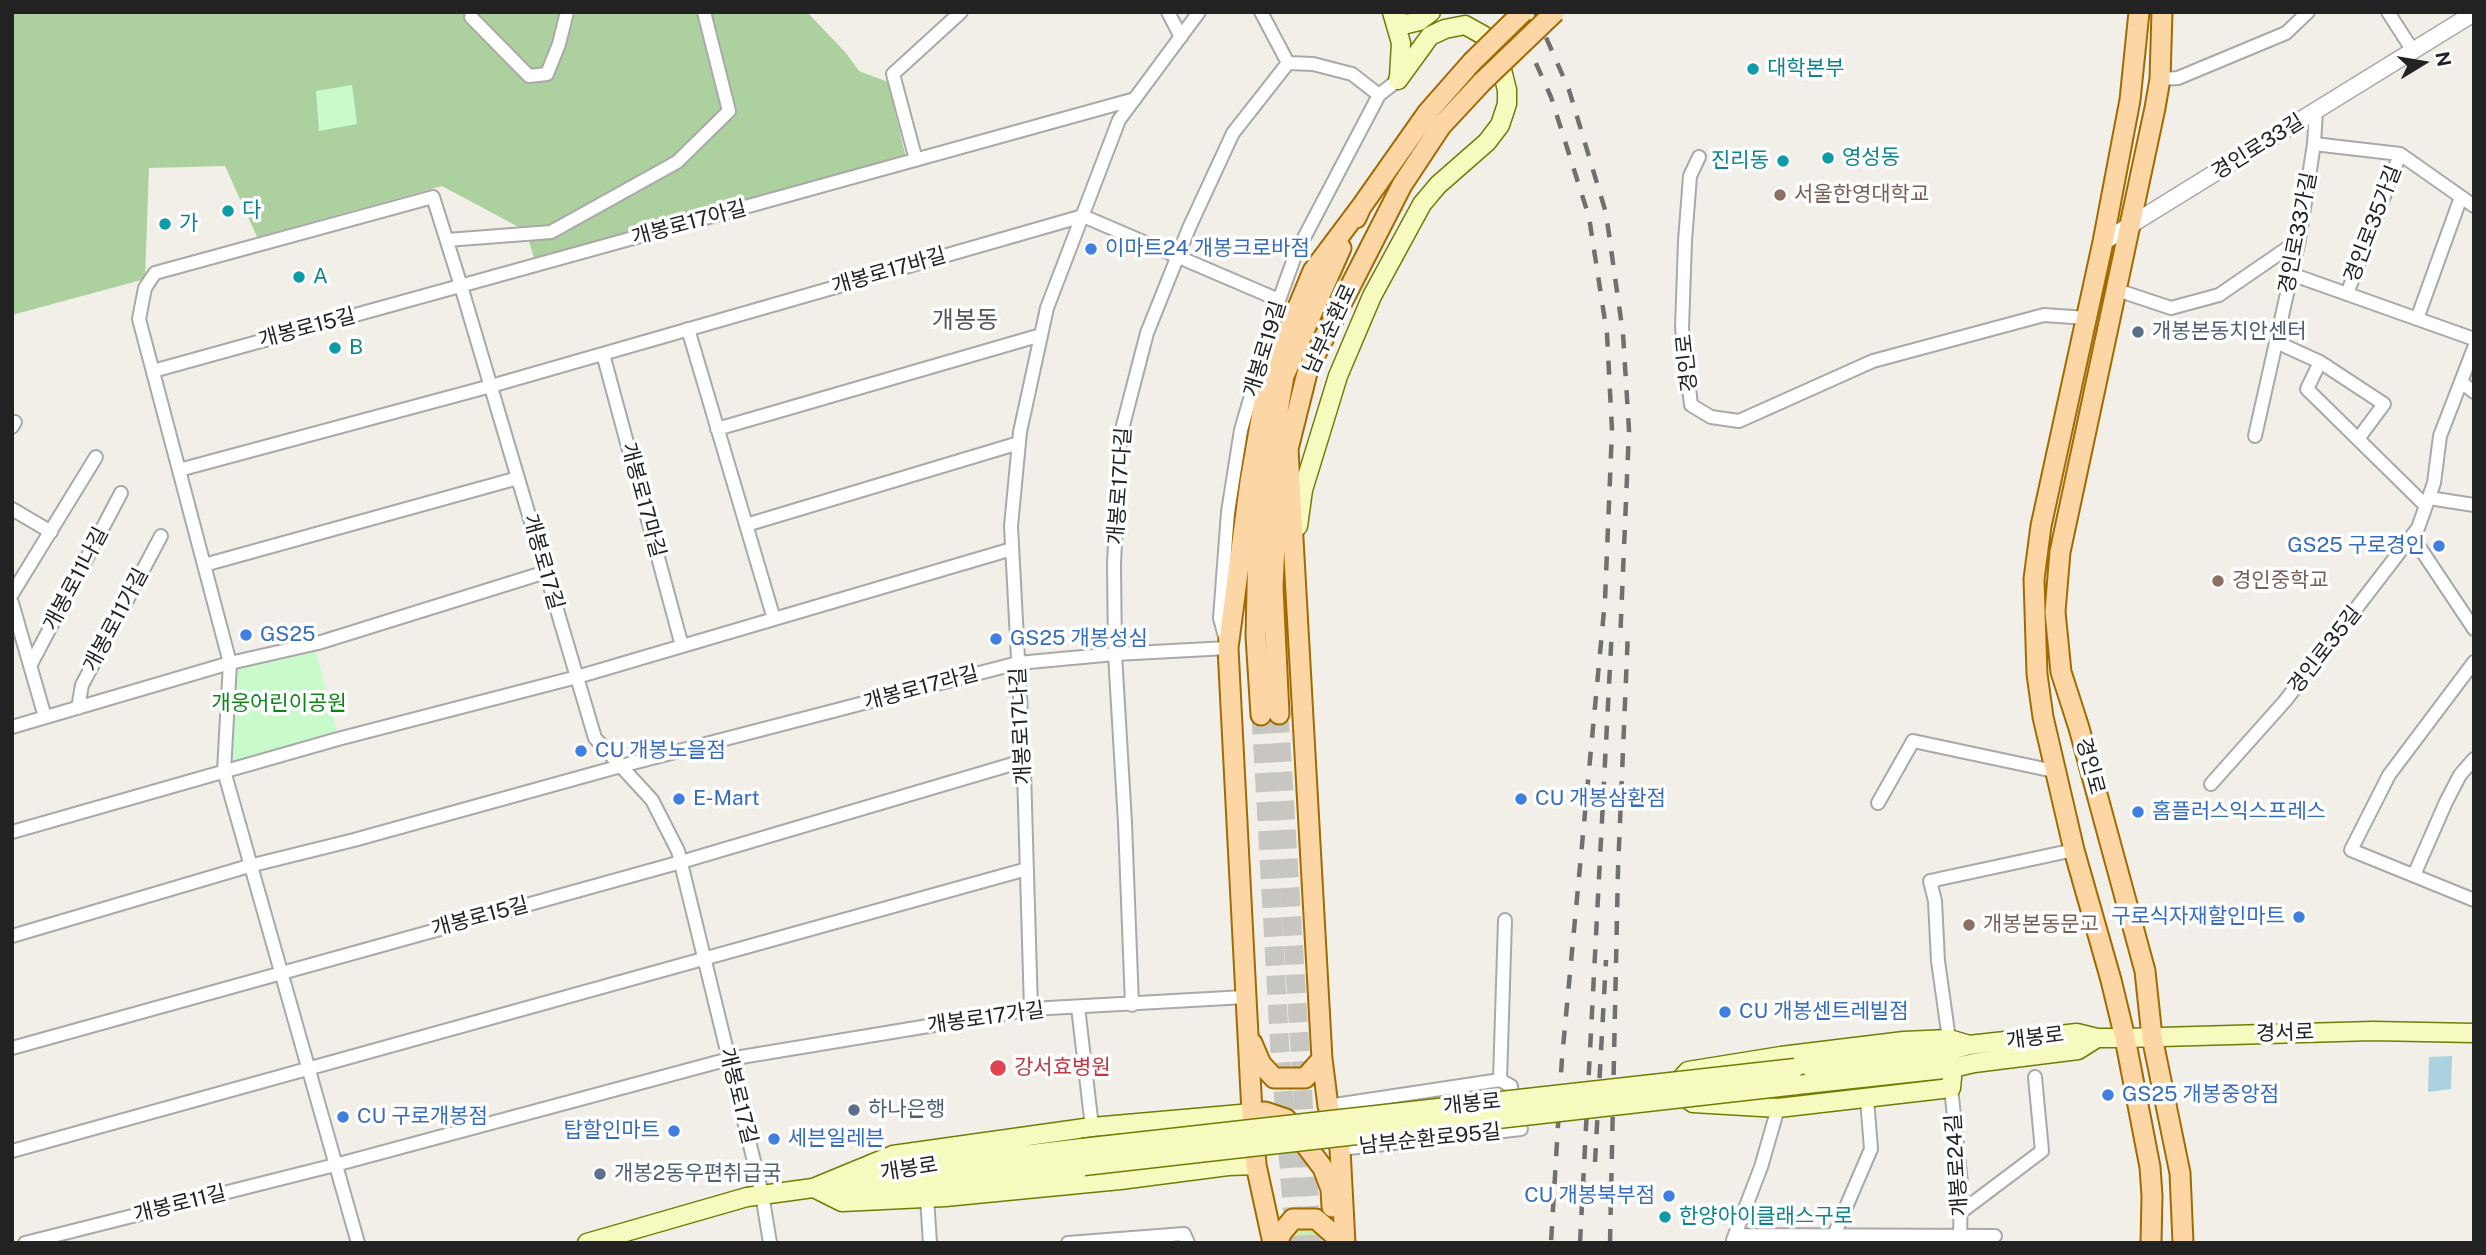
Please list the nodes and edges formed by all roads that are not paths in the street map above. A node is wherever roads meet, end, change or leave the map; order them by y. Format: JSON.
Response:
{"nodes":[{"id":1,"x":567,"y":12,"type":"edge"},
{"id":2,"x":704,"y":12,"type":"edge"},
{"id":3,"x":961,"y":12,"type":"edge"},
{"id":4,"x":1168,"y":12,"type":"edge"},
{"id":5,"x":1199,"y":12,"type":"edge"},
{"id":6,"x":1261,"y":12,"type":"edge"},
{"id":7,"x":1431,"y":12,"type":"edge"},
{"id":8,"x":1451,"y":12,"type":"edge"},
{"id":9,"x":1523,"y":12,"type":"edge"},
{"id":10,"x":1555,"y":12,"type":"edge"},
{"id":11,"x":2139,"y":12,"type":"edge"},
{"id":12,"x":2162,"y":12,"type":"edge"},
{"id":13,"x":2308,"y":12,"type":"edge"},
{"id":14,"x":2388,"y":12,"type":"edge"},
{"id":15,"x":2474,"y":13,"type":"edge"},
{"id":16,"x":1394,"y":16,"type":"edge"},
{"id":17,"x":471,"y":17,"type":"dead end"},
{"id":18,"x":1465,"y":25,"type":"junction"},
{"id":19,"x":1181,"y":37,"type":"junction"},
{"id":20,"x":2413,"y":51,"type":"junction"},
{"id":21,"x":1288,"y":63,"type":"junction"},
{"id":22,"x":2160,"y":79,"type":"junction"},
{"id":23,"x":1398,"y":80,"type":"junction"},
{"id":24,"x":1379,"y":95,"type":"junction"},
{"id":25,"x":1135,"y":99,"type":"junction"},
{"id":26,"x":2316,"y":111,"type":"junction"},
{"id":27,"x":2314,"y":144,"type":"junction"},
{"id":28,"x":2400,"y":154,"type":"junction"},
{"id":29,"x":1699,"y":157,"type":"dead end"},
{"id":30,"x":916,"y":160,"type":"junction"},
{"id":31,"x":2461,"y":197,"type":"junction"},
{"id":32,"x":2474,"y":206,"type":"edge"},
{"id":33,"x":1361,"y":207,"type":"junction"},
{"id":34,"x":1083,"y":216,"type":"junction"},
{"id":35,"x":2130,"y":226,"type":"junction"},
{"id":36,"x":447,"y":240,"type":"junction"},
{"id":37,"x":2299,"y":240,"type":"junction"},
{"id":38,"x":2103,"y":242,"type":"junction"},
{"id":39,"x":1177,"y":258,"type":"junction"},
{"id":40,"x":2291,"y":274,"type":"junction"},
{"id":41,"x":461,"y":286,"type":"junction"},
{"id":42,"x":2117,"y":290,"type":"junction"},
{"id":43,"x":2347,"y":294,"type":"junction"},
{"id":44,"x":1279,"y":300,"type":"junction"},
{"id":45,"x":2087,"y":318,"type":"junction"},
{"id":46,"x":2417,"y":319,"type":"junction"},
{"id":47,"x":688,"y":329,"type":"junction"},
{"id":48,"x":1041,"y":335,"type":"junction"},
{"id":49,"x":2474,"y":339,"type":"edge"},
{"id":50,"x":2276,"y":342,"type":"junction"},
{"id":51,"x":2474,"y":348,"type":"edge"},
{"id":52,"x":603,"y":354,"type":"junction"},
{"id":53,"x":2320,"y":362,"type":"junction"},
{"id":54,"x":153,"y":371,"type":"junction"},
{"id":55,"x":2461,"y":382,"type":"junction"},
{"id":56,"x":491,"y":386,"type":"junction"},
{"id":57,"x":2474,"y":392,"type":"edge"},
{"id":58,"x":718,"y":429,"type":"junction"},
{"id":59,"x":2255,"y":436,"type":"dead end"},
{"id":60,"x":2358,"y":439,"type":"junction"},
{"id":61,"x":1019,"y":443,"type":"junction"},
{"id":62,"x":1289,"y":449,"type":"junction"},
{"id":63,"x":96,"y":457,"type":"dead end"},
{"id":64,"x":179,"y":470,"type":"junction"},
{"id":65,"x":518,"y":478,"type":"junction"},
{"id":66,"x":121,"y":493,"type":"dead end"},
{"id":67,"x":2427,"y":502,"type":"junction"},
{"id":68,"x":2474,"y":505,"type":"edge"},
{"id":69,"x":12,"y":509,"type":"edge"},
{"id":70,"x":746,"y":524,"type":"junction"},
{"id":71,"x":51,"y":531,"type":"junction"},
{"id":72,"x":161,"y":536,"type":"dead end"},
{"id":73,"x":2412,"y":536,"type":"junction"},
{"id":74,"x":1012,"y":549,"type":"junction"},
{"id":75,"x":205,"y":565,"type":"junction"},
{"id":76,"x":546,"y":572,"type":"junction"},
{"id":77,"x":1297,"y":575,"type":"junction"},
{"id":78,"x":12,"y":594,"type":"edge"},
{"id":79,"x":12,"y":603,"type":"edge"},
{"id":80,"x":774,"y":619,"type":"junction"},
{"id":81,"x":2474,"y":629,"type":"edge"},
{"id":82,"x":682,"y":646,"type":"junction"},
{"id":83,"x":1228,"y":648,"type":"junction"},
{"id":84,"x":1115,"y":654,"type":"junction"},
{"id":85,"x":2474,"y":662,"type":"edge"},
{"id":86,"x":230,"y":663,"type":"junction"},
{"id":87,"x":1018,"y":663,"type":"junction"},
{"id":88,"x":30,"y":666,"type":"junction"},
{"id":89,"x":577,"y":677,"type":"junction"},
{"id":90,"x":78,"y":708,"type":"junction"},
{"id":91,"x":45,"y":717,"type":"junction"},
{"id":92,"x":12,"y":727,"type":"edge"},
{"id":93,"x":2474,"y":759,"type":"edge"},
{"id":94,"x":1024,"y":761,"type":"junction"},
{"id":95,"x":621,"y":766,"type":"junction"},
{"id":96,"x":224,"y":771,"type":"junction"},
{"id":97,"x":2054,"y":771,"type":"junction"},
{"id":98,"x":2211,"y":784,"type":"dead end"},
{"id":99,"x":1878,"y":803,"type":"dead end"},
{"id":100,"x":12,"y":832,"type":"edge"},
{"id":101,"x":2074,"y":850,"type":"junction"},
{"id":102,"x":681,"y":862,"type":"junction"},
{"id":103,"x":249,"y":866,"type":"junction"},
{"id":104,"x":1027,"y":869,"type":"junction"},
{"id":105,"x":2414,"y":875,"type":"junction"},
{"id":106,"x":2474,"y":900,"type":"edge"},
{"id":107,"x":1505,"y":920,"type":"dead end"},
{"id":108,"x":12,"y":936,"type":"edge"},
{"id":109,"x":704,"y":957,"type":"junction"},
{"id":110,"x":280,"y":972,"type":"junction"},
{"id":111,"x":1245,"y":997,"type":"junction"},
{"id":112,"x":1132,"y":1004,"type":"junction"},
{"id":113,"x":1079,"y":1007,"type":"junction"},
{"id":114,"x":1031,"y":1009,"type":"junction"},
{"id":115,"x":1247,"y":1033,"type":"junction"},
{"id":116,"x":2474,"y":1033,"type":"edge"},
{"id":117,"x":2152,"y":1037,"type":"junction"},
{"id":118,"x":2097,"y":1038,"type":"junction"},
{"id":119,"x":2125,"y":1038,"type":"junction"},
{"id":120,"x":1949,"y":1039,"type":"junction"},
{"id":121,"x":1969,"y":1045,"type":"junction"},
{"id":122,"x":12,"y":1048,"type":"edge"},
{"id":123,"x":729,"y":1059,"type":"junction"},
{"id":124,"x":1322,"y":1059,"type":"junction"},
{"id":125,"x":1953,"y":1069,"type":"junction"},
{"id":126,"x":308,"y":1070,"type":"junction"},
{"id":127,"x":2035,"y":1077,"type":"dead end"},
{"id":128,"x":1500,"y":1080,"type":"junction"},
{"id":129,"x":1951,"y":1088,"type":"junction"},
{"id":130,"x":1867,"y":1099,"type":"junction"},
{"id":131,"x":1328,"y":1106,"type":"junction"},
{"id":132,"x":1778,"y":1108,"type":"junction"},
{"id":133,"x":1252,"y":1113,"type":"junction"},
{"id":134,"x":1092,"y":1127,"type":"junction"},
{"id":135,"x":1521,"y":1129,"type":"dead end"},
{"id":136,"x":1505,"y":1131,"type":"junction"},
{"id":137,"x":1340,"y":1149,"type":"junction"},
{"id":138,"x":12,"y":1151,"type":"edge"},
{"id":139,"x":1083,"y":1157,"type":"junction"},
{"id":140,"x":335,"y":1165,"type":"junction"},
{"id":141,"x":1256,"y":1166,"type":"junction"},
{"id":142,"x":813,"y":1188,"type":"junction"},
{"id":143,"x":928,"y":1190,"type":"junction"},
{"id":144,"x":762,"y":1194,"type":"junction"},
{"id":145,"x":1961,"y":1212,"type":"junction"},
{"id":146,"x":1834,"y":1236,"type":"junction"},
{"id":147,"x":1995,"y":1236,"type":"dead end"},
{"id":148,"x":1734,"y":1239,"type":"edge"},
{"id":149,"x":1961,"y":1239,"type":"edge"},
{"id":150,"x":1337,"y":1240,"type":"edge"},
{"id":151,"x":25,"y":1243,"type":"edge"},
{"id":152,"x":358,"y":1243,"type":"edge"},
{"id":153,"x":587,"y":1243,"type":"edge"},
{"id":154,"x":770,"y":1243,"type":"edge"},
{"id":155,"x":930,"y":1243,"type":"edge"},
{"id":156,"x":1068,"y":1243,"type":"edge"},
{"id":157,"x":1188,"y":1243,"type":"edge"},
{"id":158,"x":1275,"y":1243,"type":"edge"},
{"id":159,"x":2151,"y":1243,"type":"edge"},
{"id":160,"x":2183,"y":1243,"type":"edge"}],
"edges":[{"from":1,"to":17,"type":"street"},
{"from":2,"to":36,"type":"street"},
{"from":3,"to":30,"type":"street"},
{"from":4,"to":19,"type":"street"},
{"from":5,"to":19,"type":"street","name":"개봉로17나길"},
{"from":6,"to":21,"type":"street"},
{"from":7,"to":16,"type":"main road"},
{"from":8,"to":18,"type":"main road"},
{"from":9,"to":33,"type":"main road","name":"남부순환로","bridge":true},
{"from":10,"to":62,"type":"main road","name":"남부순환로","bridge":true},
{"from":11,"to":38,"type":"main road","name":"경인로"},
{"from":12,"to":22,"type":"main road","name":"경인로"},
{"from":13,"to":22,"type":"street"},
{"from":14,"to":20,"type":"street"},
{"from":15,"to":20,"type":"street","name":"경인로33길"},
{"from":16,"to":23,"type":"main road"},
{"from":18,"to":23,"type":"main road"},
{"from":18,"to":77,"type":"main road"},
{"from":19,"to":25,"type":"street","name":"개봉로17나길"},
{"from":20,"to":26,"type":"street","name":"경인로33길"},
{"from":21,"to":24,"type":"street"},
{"from":21,"to":39,"type":"street","name":"개봉로17다길"},
{"from":22,"to":35,"type":"main road","name":"경인로"},
{"from":23,"to":24,"type":"street","name":"개봉로19길"},
{"from":24,"to":44,"type":"street","name":"개봉로19길"},
{"from":25,"to":30,"type":"street","name":"개봉로17아길"},
{"from":25,"to":34,"type":"street","name":"개봉로17나길"},
{"from":26,"to":27,"type":"street","name":"경인로33가길"},
{"from":26,"to":35,"type":"street","name":"경인로33길"},
{"from":27,"to":28,"type":"street","name":"경인로35가길"},
{"from":27,"to":37,"type":"street","name":"경인로33가길"},
{"from":28,"to":31,"type":"street","name":"경인로35가길"},
{"from":28,"to":43,"type":"street","name":"경인로35가길"},
{"from":29,"to":45,"type":"street","name":"경인로"},
{"from":30,"to":41,"type":"street","name":"개봉로17아길"},
{"from":31,"to":32,"type":"street","name":"경인로35가길"},
{"from":31,"to":46,"type":"street"},
{"from":33,"to":62,"type":"main road","name":"남부순환로"},
{"from":33,"to":83,"type":"main road"},
{"from":34,"to":39,"type":"street"},
{"from":34,"to":47,"type":"street","name":"개봉로17바길"},
{"from":34,"to":48,"type":"street","name":"개봉로17나길"},
{"from":35,"to":38,"type":"street","name":"경인로33길"},
{"from":35,"to":42,"type":"main road","name":"경인로"},
{"from":36,"to":41,"type":"street","name":"개봉로17길"},
{"from":36,"to":54,"type":"street","name":"개봉로17길"},
{"from":37,"to":40,"type":"street","name":"경인로33가길"},
{"from":37,"to":42,"type":"street"},
{"from":38,"to":45,"type":"main road","name":"경인로"},
{"from":39,"to":44,"type":"street"},
{"from":39,"to":84,"type":"street","name":"개봉로17다길"},
{"from":40,"to":43,"type":"street"},
{"from":40,"to":50,"type":"street","name":"경인로33가길"},
{"from":41,"to":54,"type":"street","name":"개봉로15길"},
{"from":41,"to":56,"type":"street","name":"개봉로17길"},
{"from":42,"to":117,"type":"main road","name":"경인로"},
{"from":43,"to":46,"type":"street"},
{"from":44,"to":83,"type":"street","name":"개봉로19길"},
{"from":45,"to":97,"type":"main road","name":"경인로"},
{"from":46,"to":49,"type":"street"},
{"from":47,"to":52,"type":"street","name":"개봉로17바길"},
{"from":47,"to":58,"type":"street"},
{"from":48,"to":58,"type":"street"},
{"from":48,"to":61,"type":"street","name":"개봉로17나길"},
{"from":50,"to":53,"type":"street"},
{"from":50,"to":59,"type":"street","name":"경인로33가길"},
{"from":51,"to":55,"type":"street","name":"경인로35길"},
{"from":52,"to":56,"type":"street","name":"개봉로17바길"},
{"from":52,"to":82,"type":"street","name":"개봉로17마길"},
{"from":53,"to":60,"type":"street"},
{"from":53,"to":60,"type":"street"},
{"from":54,"to":64,"type":"street"},
{"from":55,"to":57,"type":"street"},
{"from":55,"to":67,"type":"street","name":"경인로35길"},
{"from":56,"to":64,"type":"street"},
{"from":56,"to":65,"type":"street","name":"개봉로17길"},
{"from":58,"to":70,"type":"street"},
{"from":60,"to":67,"type":"street"},
{"from":61,"to":70,"type":"street"},
{"from":61,"to":74,"type":"street","name":"개봉로17나길"},
{"from":62,"to":77,"type":"main road"},
{"from":63,"to":71,"type":"street","name":"개봉로11나길"},
{"from":64,"to":75,"type":"street"},
{"from":65,"to":75,"type":"street"},
{"from":65,"to":76,"type":"street","name":"개봉로17길"},
{"from":66,"to":88,"type":"street","name":"개봉로11나길"},
{"from":67,"to":68,"type":"street"},
{"from":67,"to":73,"type":"street","name":"경인로35길"},
{"from":69,"to":71,"type":"street"},
{"from":70,"to":80,"type":"street"},
{"from":71,"to":78,"type":"street","name":"개봉로11나길"},
{"from":72,"to":90,"type":"street","name":"개봉로11가길"},
{"from":73,"to":81,"type":"street"},
{"from":73,"to":98,"type":"street","name":"경인로35길"},
{"from":74,"to":80,"type":"street"},
{"from":74,"to":87,"type":"street","name":"개봉로17나길"},
{"from":75,"to":86,"type":"street"},
{"from":76,"to":86,"type":"street"},
{"from":76,"to":89,"type":"street","name":"개봉로17길"},
{"from":77,"to":124,"type":"main road"},
{"from":79,"to":88,"type":"street","name":"개봉로11나길"},
{"from":80,"to":82,"type":"street"},
{"from":82,"to":89,"type":"street"},
{"from":83,"to":84,"type":"street","name":"개봉로17라길"},
{"from":83,"to":111,"type":"main road"},
{"from":84,"to":87,"type":"street","name":"개봉로17라길"},
{"from":84,"to":112,"type":"street","name":"개봉로17다길"},
{"from":85,"to":105,"type":"street"},
{"from":86,"to":90,"type":"street"},
{"from":86,"to":96,"type":"street"},
{"from":87,"to":94,"type":"street","name":"개봉로17나길"},
{"from":87,"to":95,"type":"street","name":"개봉로17라길"},
{"from":88,"to":91,"type":"street","name":"개봉로11나길"},
{"from":89,"to":95,"type":"street","name":"개봉로17길"},
{"from":89,"to":96,"type":"street"},
{"from":90,"to":91,"type":"street"},
{"from":91,"to":92,"type":"street"},
{"from":93,"to":105,"type":"street"},
{"from":94,"to":102,"type":"street"},
{"from":94,"to":104,"type":"street","name":"개봉로17나길"},
{"from":95,"to":102,"type":"street","name":"개봉로17길"},
{"from":95,"to":103,"type":"street"},
{"from":96,"to":100,"type":"street"},
{"from":96,"to":103,"type":"street"},
{"from":97,"to":99,"type":"street","name":"경인로"},
{"from":97,"to":101,"type":"main road","name":"경인로"},
{"from":101,"to":119,"type":"main road","name":"경인로"},
{"from":101,"to":120,"type":"street"},
{"from":102,"to":109,"type":"street","name":"개봉로17길"},
{"from":102,"to":110,"type":"street","name":"개봉로15길"},
{"from":103,"to":108,"type":"street"},
{"from":103,"to":110,"type":"street"},
{"from":104,"to":109,"type":"street"},
{"from":104,"to":114,"type":"street","name":"개봉로17나길"},
{"from":105,"to":106,"type":"street"},
{"from":107,"to":128,"type":"street"},
{"from":109,"to":123,"type":"street","name":"개봉로17길"},
{"from":109,"to":126,"type":"street"},
{"from":110,"to":122,"type":"street"},
{"from":110,"to":126,"type":"street"},
{"from":111,"to":112,"type":"street","name":"개봉로17가길"},
{"from":111,"to":115,"type":"main road"},
{"from":112,"to":113,"type":"street","name":"개봉로17가길"},
{"from":113,"to":114,"type":"street","name":"개봉로17가길"},
{"from":113,"to":134,"type":"street"},
{"from":114,"to":123,"type":"street","name":"개봉로17가길"},
{"from":115,"to":124,"type":"main road"},
{"from":115,"to":133,"type":"main road"},
{"from":116,"to":117,"type":"main road","name":"경서로"},
{"from":117,"to":119,"type":"main road","name":"경서로"},
{"from":117,"to":160,"type":"main road","name":"경인로"},
{"from":118,"to":119,"type":"main road","name":"경서로"},
{"from":118,"to":121,"type":"main road","name":"개봉로"},
{"from":118,"to":125,"type":"main road","name":"개봉로"},
{"from":119,"to":159,"type":"main road","name":"경인로"},
{"from":120,"to":121,"type":"main road"},
{"from":120,"to":132,"type":"main road"},
{"from":121,"to":139,"type":"main road","name":"개봉로","bridge":true},
{"from":123,"to":140,"type":"street"},
{"from":123,"to":144,"type":"street","name":"개봉로17길"},
{"from":124,"to":131,"type":"main road"},
{"from":125,"to":129,"type":"main road"},
{"from":125,"to":139,"type":"main road","name":"개봉로","bridge":true},
{"from":126,"to":138,"type":"street"},
{"from":126,"to":140,"type":"street"},
{"from":127,"to":145,"type":"street"},
{"from":128,"to":131,"type":"street"},
{"from":128,"to":136,"type":"street"},
{"from":129,"to":130,"type":"main road"},
{"from":129,"to":145,"type":"street","name":"개봉로24길"},
{"from":130,"to":132,"type":"main road"},
{"from":130,"to":146,"type":"street"},
{"from":131,"to":137,"type":"main road"},
{"from":132,"to":148,"type":"street"},
{"from":133,"to":134,"type":"main road"},
{"from":133,"to":141,"type":"main road"},
{"from":133,"to":150,"type":"main road"},
{"from":134,"to":142,"type":"main road"},
{"from":135,"to":136,"type":"street","name":"남부순환로95길"},
{"from":136,"to":137,"type":"street","name":"남부순환로95길"},
{"from":137,"to":150,"type":"main road"},
{"from":139,"to":142,"type":"main road","name":"개봉로"},
{"from":139,"to":143,"type":"main road","name":"개봉로"},
{"from":140,"to":151,"type":"street","name":"개봉로11길"},
{"from":140,"to":152,"type":"street"},
{"from":141,"to":143,"type":"main road"},
{"from":141,"to":158,"type":"main road"},
{"from":142,"to":143,"type":"main road"},
{"from":142,"to":144,"type":"main road","name":"개봉로"},
{"from":143,"to":155,"type":"street"},
{"from":144,"to":153,"type":"main road","name":"개봉로"},
{"from":144,"to":154,"type":"street","name":"개봉로17길"},
{"from":145,"to":149,"type":"street","name":"개봉로24길"},
{"from":146,"to":148,"type":"street"},
{"from":146,"to":149,"type":"street"},
{"from":147,"to":149,"type":"street"},
{"from":150,"to":158,"type":"main road"},
{"from":156,"to":157,"type":"street"}]}
